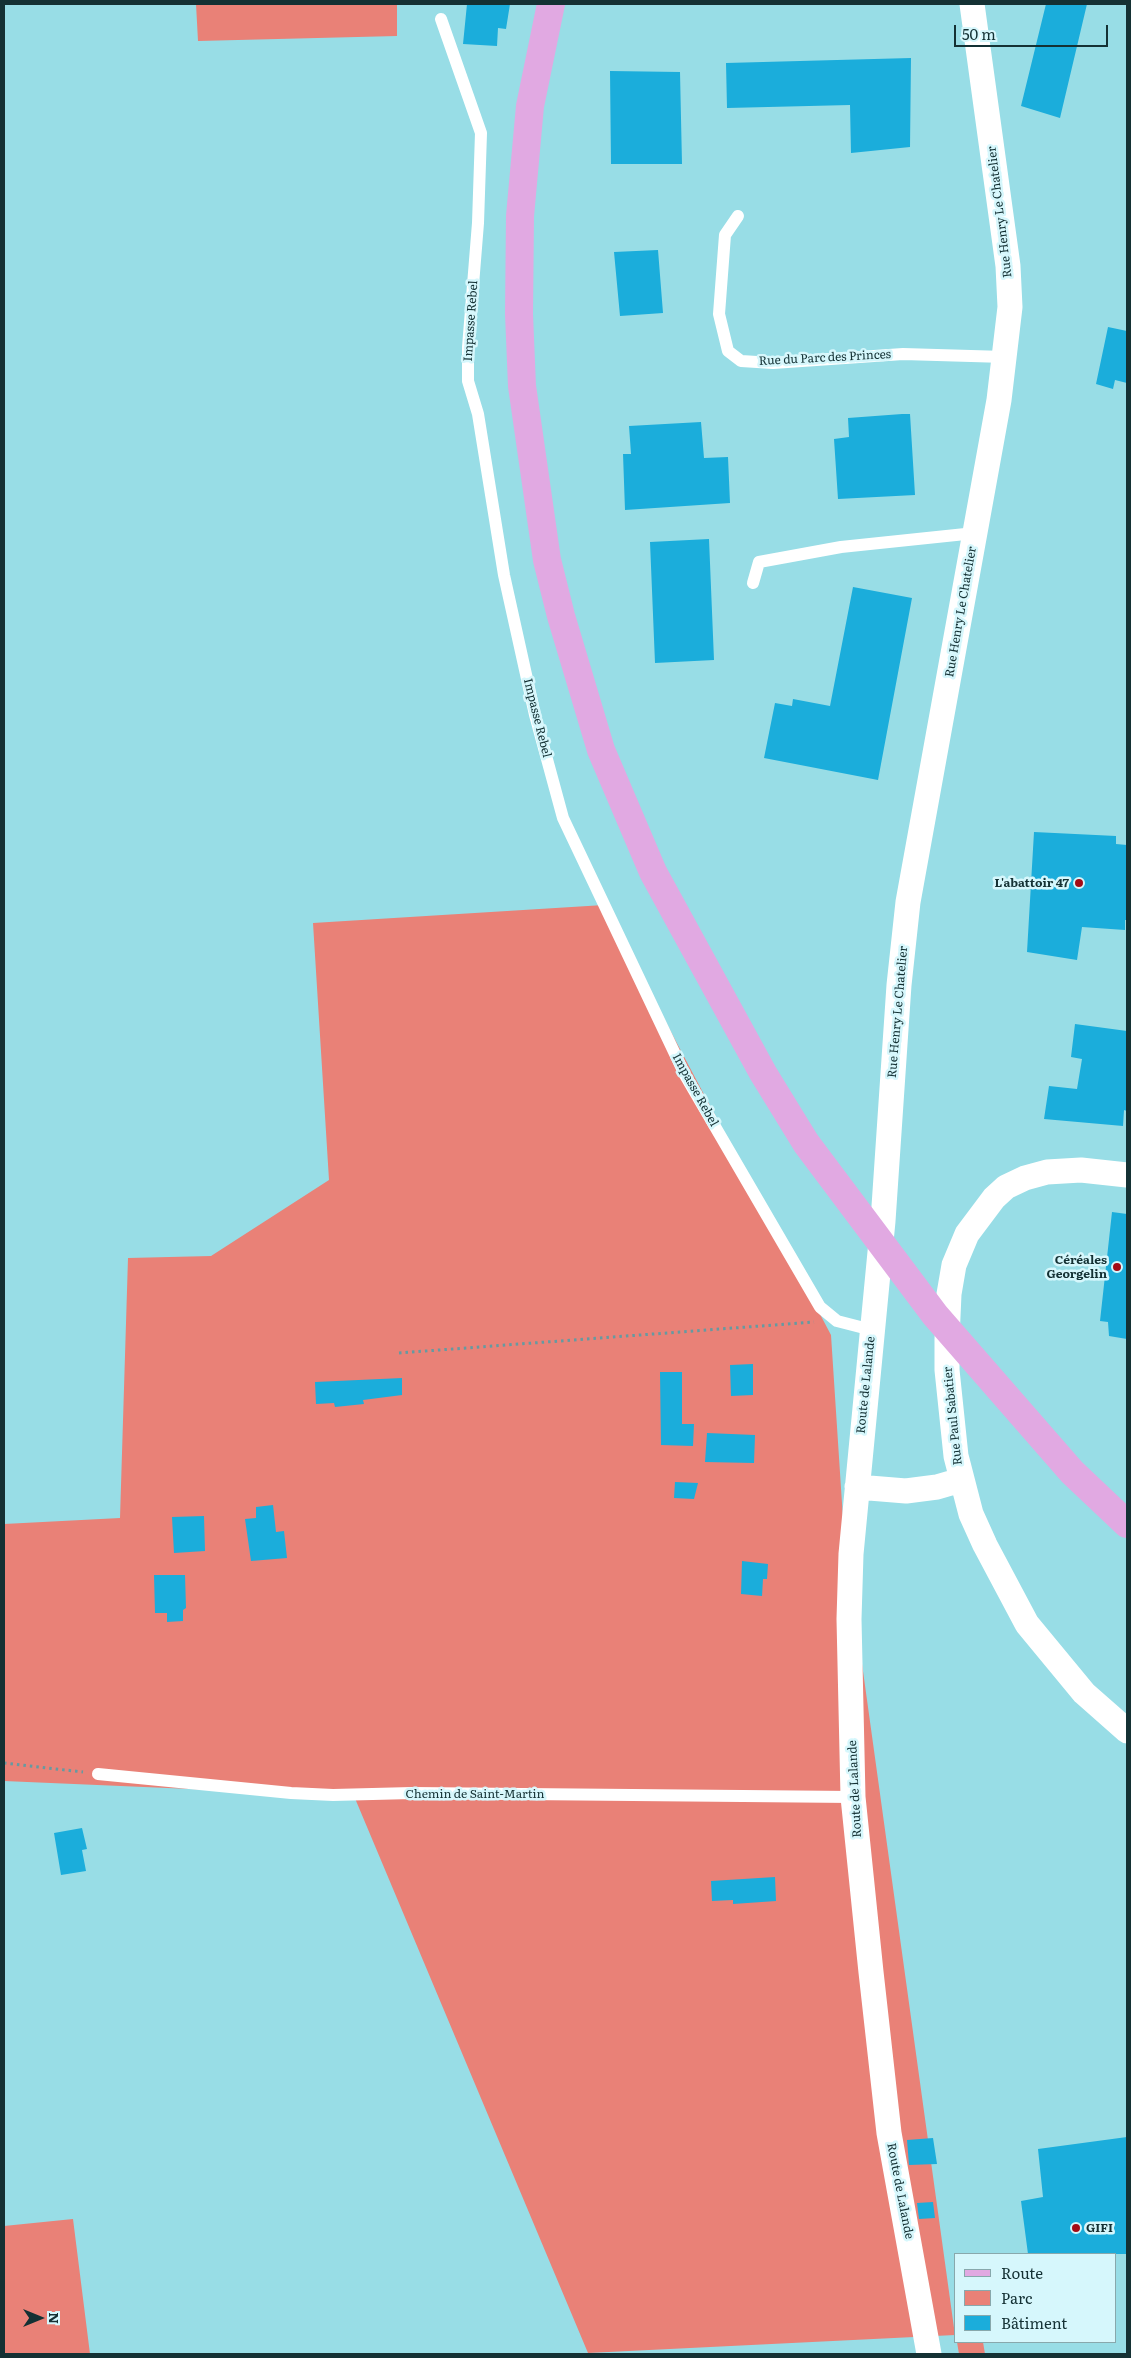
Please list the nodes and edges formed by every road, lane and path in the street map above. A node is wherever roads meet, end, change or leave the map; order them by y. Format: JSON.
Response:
{"nodes":[{"id":1,"x":551,"y":4,"type":"edge"},
{"id":2,"x":972,"y":4,"type":"edge"},
{"id":3,"x":441,"y":19,"type":"dead end"},
{"id":4,"x":738,"y":216,"type":"dead end"},
{"id":5,"x":1005,"y":357,"type":"junction"},
{"id":6,"x":976,"y":533,"type":"junction"},
{"id":7,"x":753,"y":583,"type":"dead end"},
{"id":8,"x":1127,"y":1175,"type":"edge"},
{"id":9,"x":883,"y":1221,"type":"joint"},
{"id":10,"x":837,"y":1321,"type":"junction"},
{"id":11,"x":872,"y":1330,"type":"junction"},
{"id":12,"x":399,"y":1353,"type":"dead end"},
{"id":13,"x":961,"y":1480,"type":"junction"},
{"id":14,"x":857,"y":1487,"type":"junction"},
{"id":15,"x":1127,"y":1524,"type":"edge"},
{"id":16,"x":1127,"y":1731,"type":"edge"},
{"id":17,"x":4,"y":1763,"type":"edge"},
{"id":18,"x":98,"y":1774,"type":"joint"},
{"id":19,"x":853,"y":1797,"type":"junction"},
{"id":20,"x":929,"y":2354,"type":"edge"}],
"edges":[{"from":1,"to":15,"type":"main road"},
{"from":2,"to":5,"type":"street","name":"Rue Henry Le Chatelier"},
{"from":3,"to":10,"type":"lane","name":"Impasse Rebel"},
{"from":4,"to":5,"type":"lane","name":"Rue du Parc des Princes"},
{"from":5,"to":6,"type":"street","name":"Rue Henry Le Chatelier"},
{"from":6,"to":7,"type":"lane"},
{"from":6,"to":9,"type":"street","name":"Rue Henry Le Chatelier"},
{"from":8,"to":13,"type":"street","name":"Rue Paul Sabatier"},
{"from":9,"to":11,"type":"street","name":"Route de Lalande"},
{"from":10,"to":11,"type":"lane","name":"Impasse Rebel"},
{"from":10,"to":12,"type":"path"},
{"from":11,"to":14,"type":"street","name":"Route de Lalande"},
{"from":13,"to":14,"type":"street"},
{"from":13,"to":16,"type":"street","name":"Rue Paul Sabatier"},
{"from":14,"to":19,"type":"street","name":"Route de Lalande"},
{"from":17,"to":18,"type":"path"},
{"from":18,"to":19,"type":"lane","name":"Chemin de Saint-Martin"},
{"from":19,"to":20,"type":"street","name":"Route de Lalande"}]}
